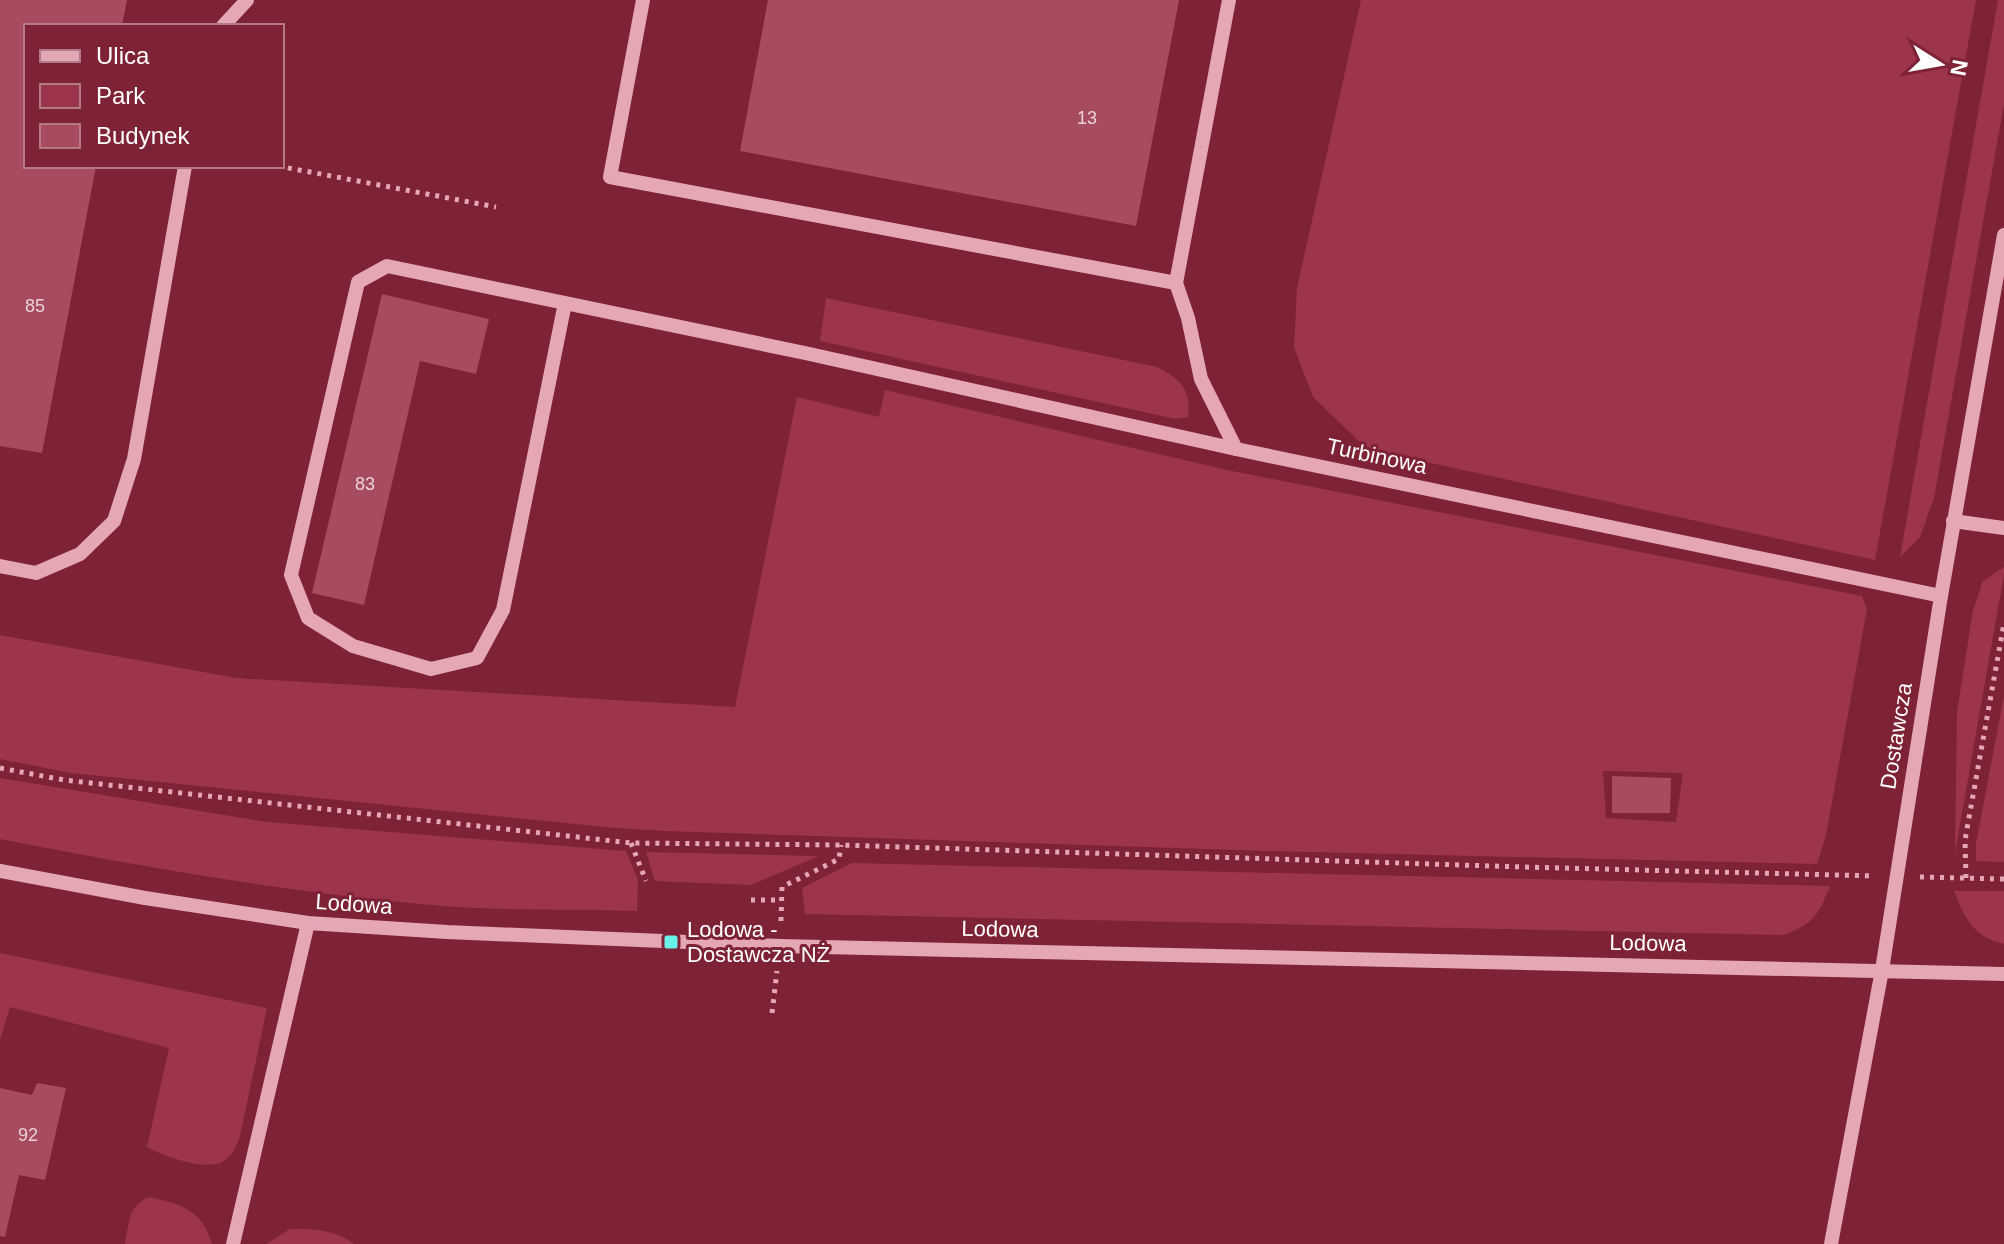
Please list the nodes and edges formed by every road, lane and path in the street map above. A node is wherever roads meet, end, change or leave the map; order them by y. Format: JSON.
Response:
{"nodes":[{"id":1,"x":247,"y":0,"type":"edge"},
{"id":2,"x":643,"y":0,"type":"edge"},
{"id":3,"x":1229,"y":0,"type":"edge"},
{"id":4,"x":225,"y":24,"type":"edge"},
{"id":5,"x":284,"y":167,"type":"edge"},
{"id":6,"x":185,"y":168,"type":"edge"},
{"id":7,"x":496,"y":207,"type":"dead end"},
{"id":8,"x":2004,"y":235,"type":"edge"},
{"id":9,"x":1176,"y":283,"type":"junction"},
{"id":10,"x":565,"y":303,"type":"junction"},
{"id":11,"x":1236,"y":449,"type":"junction"},
{"id":12,"x":1953,"y":521,"type":"junction"},
{"id":13,"x":2004,"y":528,"type":"edge"},
{"id":14,"x":0,"y":566,"type":"edge"},
{"id":15,"x":1941,"y":596,"type":"junction"},
{"id":16,"x":2004,"y":623,"type":"edge"},
{"id":17,"x":0,"y":768,"type":"edge"},
{"id":18,"x":631,"y":843,"type":"junction"},
{"id":19,"x":0,"y":871,"type":"edge"},
{"id":20,"x":1896,"y":876,"type":"junction"},
{"id":21,"x":1966,"y":878,"type":"junction"},
{"id":22,"x":2004,"y":879,"type":"edge"},
{"id":23,"x":646,"y":881,"type":"dead end"},
{"id":24,"x":751,"y":900,"type":"dead end"},
{"id":25,"x":781,"y":900,"type":"dead end"},
{"id":26,"x":308,"y":923,"type":"junction"},
{"id":27,"x":1882,"y":970,"type":"junction"},
{"id":28,"x":2004,"y":974,"type":"edge"},
{"id":29,"x":233,"y":1244,"type":"edge"},
{"id":30,"x":1831,"y":1244,"type":"edge"}],
"edges":[{"from":1,"to":4,"type":"street"},
{"from":2,"to":9,"type":"street"},
{"from":3,"to":9,"type":"street"},
{"from":5,"to":7,"type":"path"},
{"from":6,"to":14,"type":"street"},
{"from":8,"to":12,"type":"street","name":"Dostawcza"},
{"from":9,"to":11,"type":"street"},
{"from":10,"to":10,"type":"street","name":"Turbinowa"},
{"from":10,"to":11,"type":"street","name":"Turbinowa"},
{"from":11,"to":15,"type":"street","name":"Turbinowa"},
{"from":12,"to":13,"type":"street"},
{"from":12,"to":15,"type":"street","name":"Dostawcza"},
{"from":15,"to":20,"type":"street","name":"Dostawcza"},
{"from":16,"to":21,"type":"path"},
{"from":17,"to":18,"type":"path"},
{"from":18,"to":20,"type":"path"},
{"from":18,"to":23,"type":"path"},
{"from":19,"to":26,"type":"street","name":"Lodowa"},
{"from":20,"to":21,"type":"path"},
{"from":20,"to":27,"type":"street","name":"Dostawcza"},
{"from":21,"to":22,"type":"path"},
{"from":24,"to":25,"type":"path"},
{"from":26,"to":27,"type":"street","name":"Lodowa"},
{"from":26,"to":29,"type":"street"},
{"from":27,"to":28,"type":"street","name":"Lodowa"},
{"from":27,"to":30,"type":"street","name":"Dostawcza"}]}
